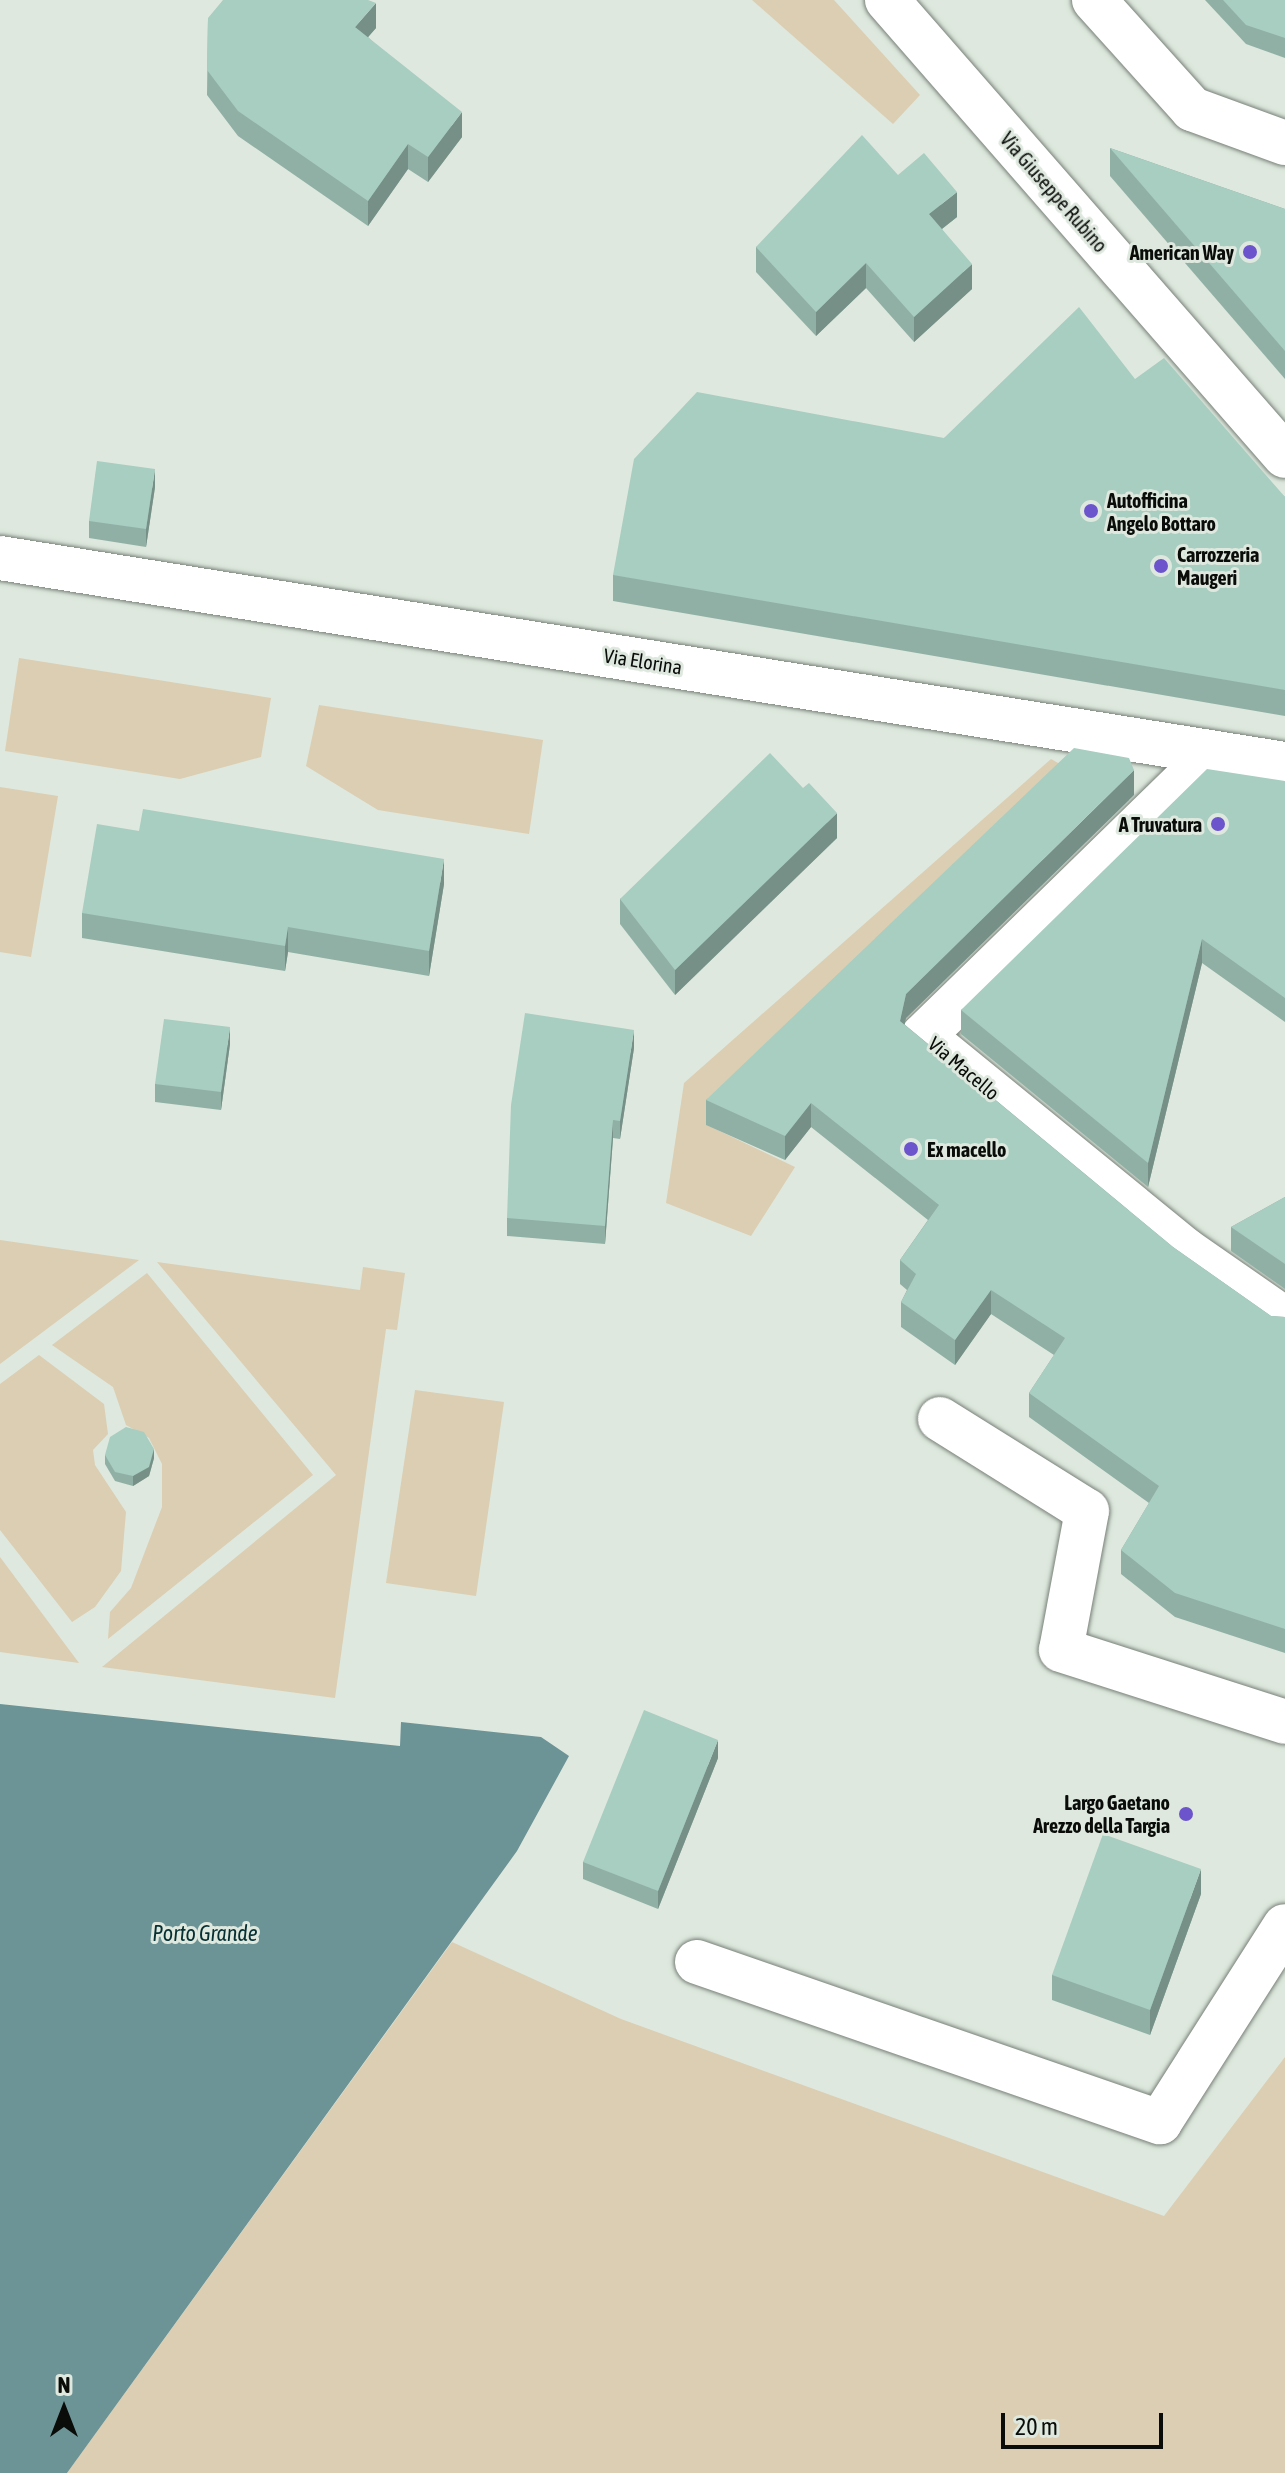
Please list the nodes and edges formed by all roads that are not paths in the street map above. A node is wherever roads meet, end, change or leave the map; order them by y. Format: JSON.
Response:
{"nodes":[{"id":1,"x":887,"y":0,"type":"edge"},
{"id":2,"x":1094,"y":0,"type":"edge"},
{"id":3,"x":1285,"y":143,"type":"edge"},
{"id":4,"x":1285,"y":456,"type":"edge"},
{"id":5,"x":0,"y":558,"type":"edge"},
{"id":6,"x":1213,"y":753,"type":"junction"},
{"id":7,"x":1285,"y":764,"type":"edge"},
{"id":8,"x":1285,"y":1319,"type":"edge"},
{"id":9,"x":940,"y":1419,"type":"dead end"},
{"id":10,"x":1285,"y":1722,"type":"edge"},
{"id":11,"x":1285,"y":1926,"type":"edge"},
{"id":12,"x":697,"y":1962,"type":"dead end"}],
"edges":[{"from":1,"to":4,"type":"street","name":"Via Giuseppe Rubino"},
{"from":2,"to":3,"type":"street"},
{"from":5,"to":6,"type":"street","name":"Via Elorina"},
{"from":6,"to":7,"type":"street","name":"Via Elorina"},
{"from":6,"to":8,"type":"street","name":"Via Macello"},
{"from":9,"to":10,"type":"street"},
{"from":11,"to":12,"type":"street"}]}
